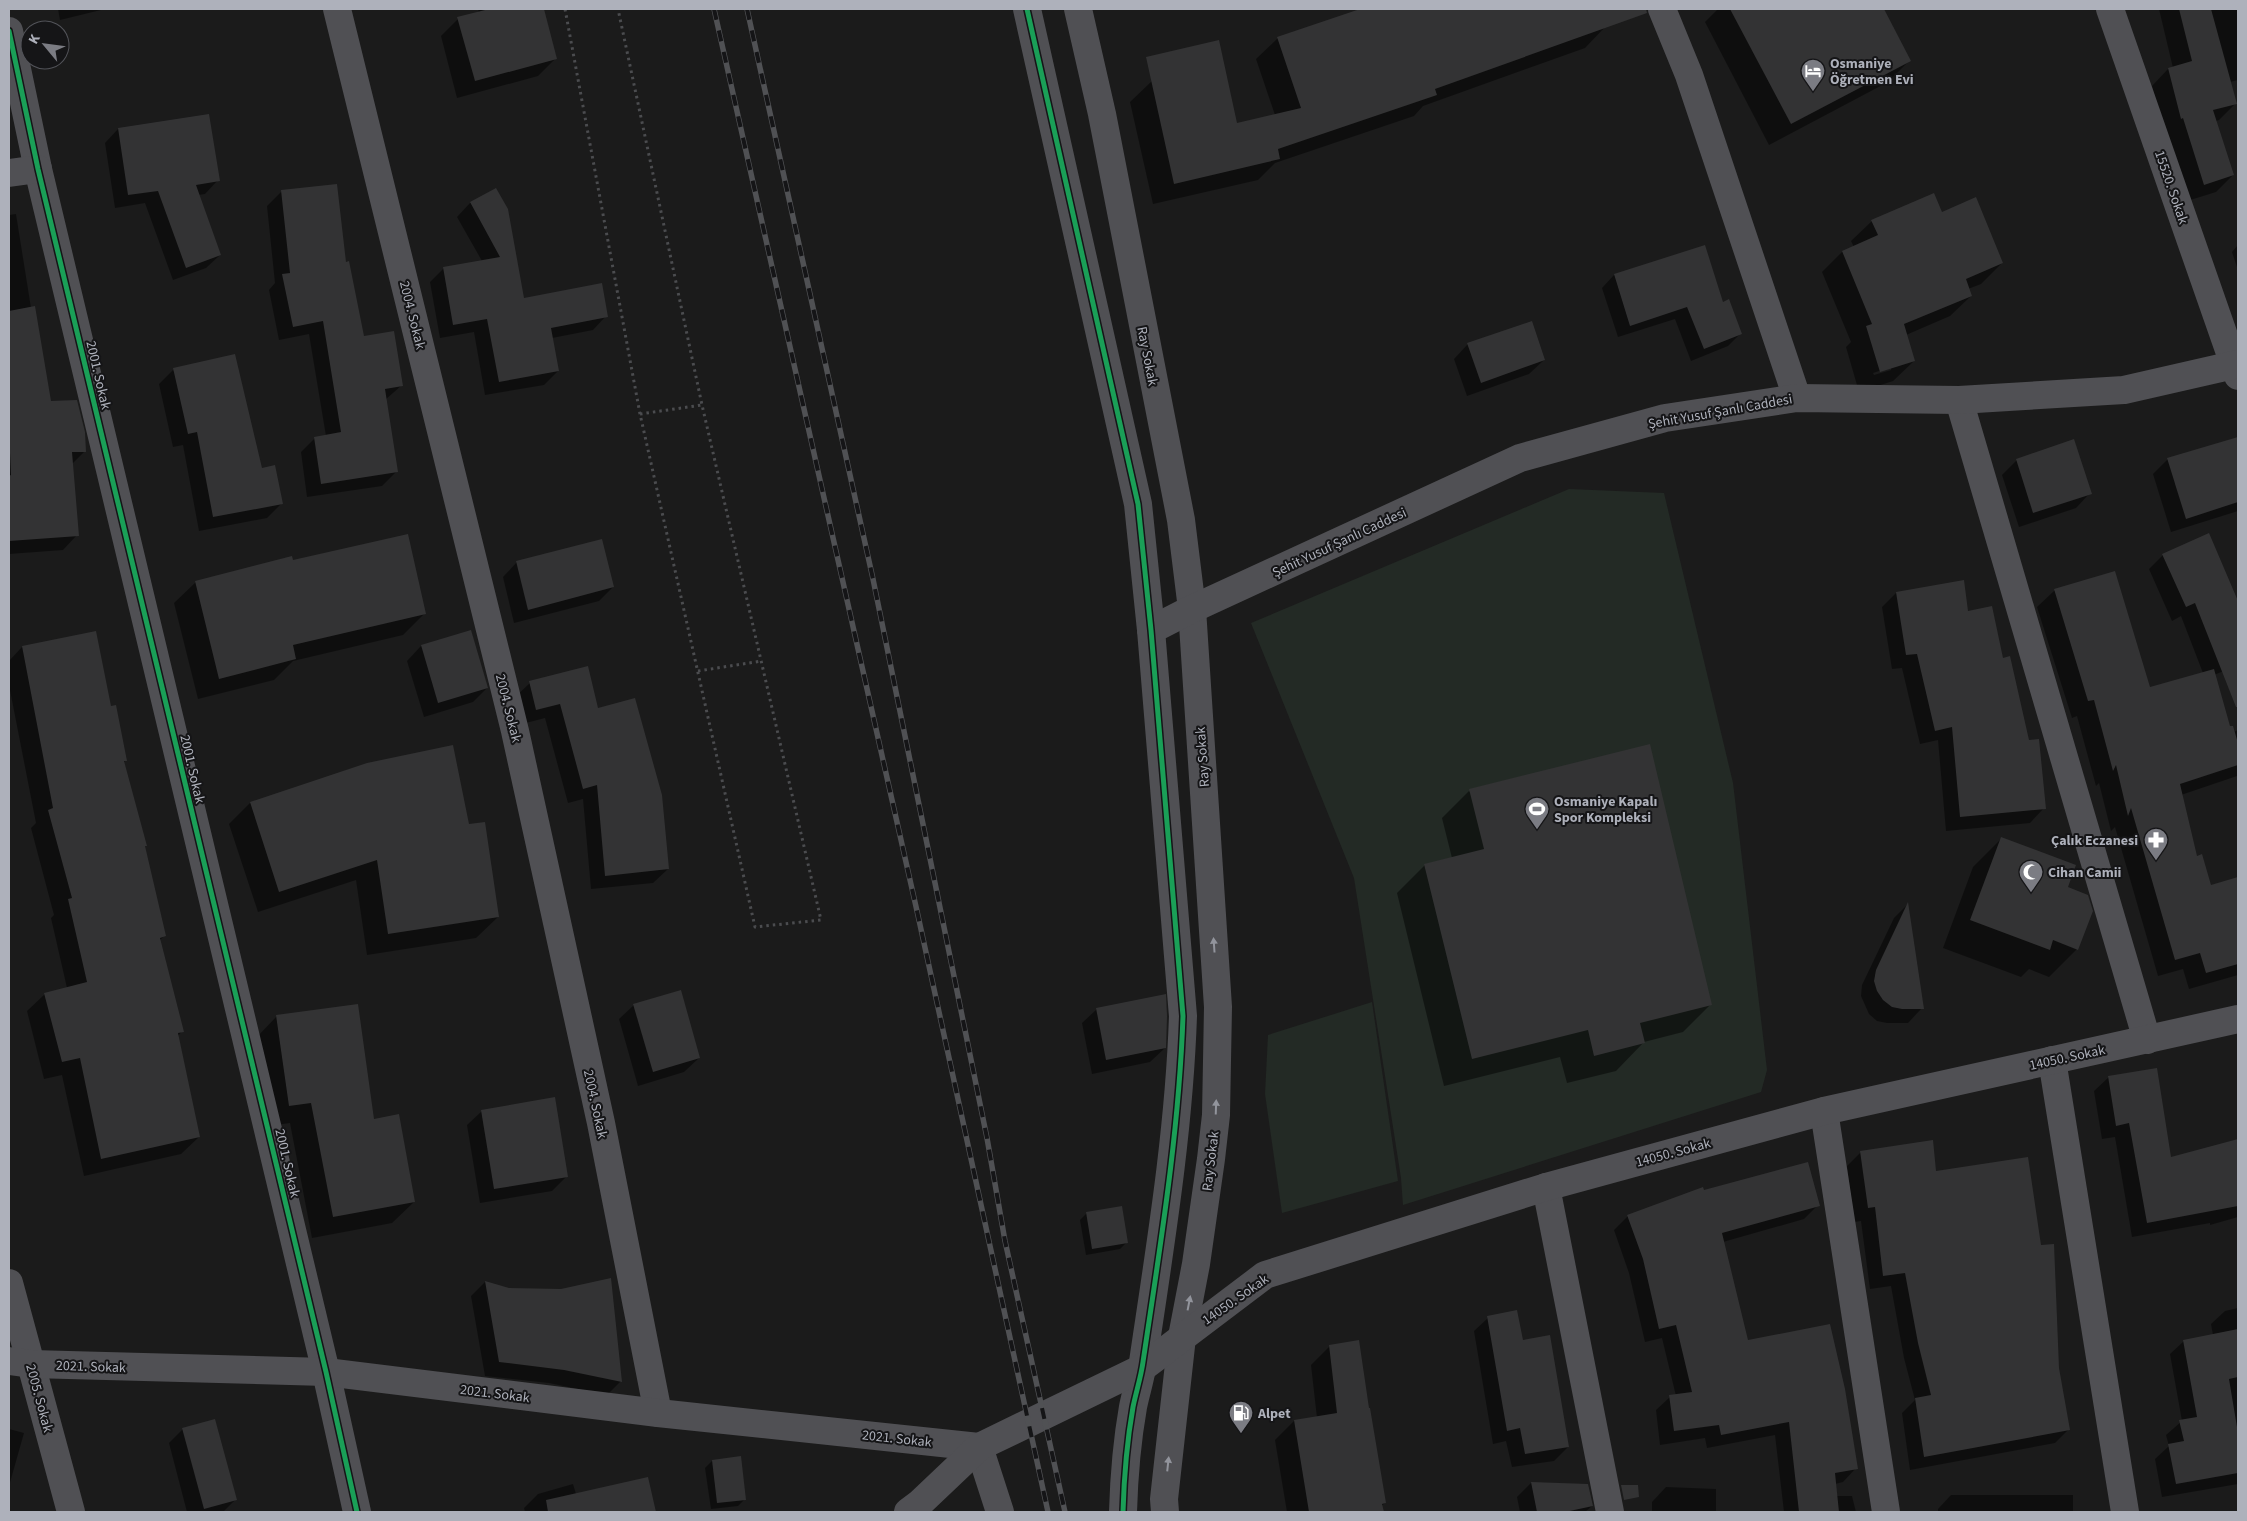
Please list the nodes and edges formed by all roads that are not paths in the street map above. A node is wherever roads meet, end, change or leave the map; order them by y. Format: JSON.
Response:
{"nodes":[{"id":1,"x":337,"y":9,"type":"edge"},
{"id":2,"x":1027,"y":9,"type":"edge"},
{"id":3,"x":1078,"y":9,"type":"edge"},
{"id":4,"x":1662,"y":9,"type":"edge"},
{"id":5,"x":2110,"y":9,"type":"edge"},
{"id":6,"x":9,"y":31,"type":"edge"},
{"id":7,"x":38,"y":169,"type":"junction"},
{"id":8,"x":9,"y":173,"type":"edge"},
{"id":9,"x":2237,"y":369,"type":"edge"},
{"id":10,"x":1797,"y":398,"type":"junction"},
{"id":11,"x":1959,"y":400,"type":"junction"},
{"id":12,"x":1192,"y":609,"type":"junction"},
{"id":13,"x":1151,"y":630,"type":"junction"},
{"id":14,"x":2238,"y":1019,"type":"edge"},
{"id":15,"x":2147,"y":1040,"type":"junction"},
{"id":16,"x":2052,"y":1060,"type":"junction"},
{"id":17,"x":1824,"y":1112,"type":"junction"},
{"id":18,"x":1546,"y":1187,"type":"junction"},
{"id":19,"x":9,"y":1283,"type":"edge"},
{"id":20,"x":1182,"y":1337,"type":"junction"},
{"id":21,"x":20,"y":1363,"type":"edge"},
{"id":22,"x":1142,"y":1368,"type":"junction"},
{"id":23,"x":326,"y":1372,"type":"junction"},
{"id":24,"x":658,"y":1413,"type":"junction"},
{"id":25,"x":979,"y":1447,"type":"junction"},
{"id":26,"x":914,"y":1508,"type":"edge"},
{"id":27,"x":71,"y":1512,"type":"edge"},
{"id":28,"x":357,"y":1512,"type":"edge"},
{"id":29,"x":1000,"y":1512,"type":"edge"},
{"id":30,"x":1123,"y":1512,"type":"edge"},
{"id":31,"x":1165,"y":1512,"type":"edge"},
{"id":32,"x":1610,"y":1512,"type":"edge"},
{"id":33,"x":1886,"y":1512,"type":"edge"},
{"id":34,"x":2125,"y":1512,"type":"edge"}],
"edges":[{"from":1,"to":24,"type":"street","name":"2004. Sokak"},
{"from":2,"to":13,"type":"street"},
{"from":3,"to":12,"type":"street","name":"Ray Sokak"},
{"from":4,"to":10,"type":"street"},
{"from":5,"to":9,"type":"street","name":"15520. Sokak"},
{"from":6,"to":7,"type":"street","name":"2001. Sokak"},
{"from":7,"to":8,"type":"street"},
{"from":7,"to":23,"type":"street","name":"2001. Sokak"},
{"from":9,"to":11,"type":"street","name":"Şehit Yusuf Şanlı Caddesi"},
{"from":10,"to":11,"type":"street","name":"Şehit Yusuf Şanlı Caddesi"},
{"from":10,"to":12,"type":"street","name":"Şehit Yusuf Şanlı Caddesi"},
{"from":11,"to":15,"type":"street"},
{"from":12,"to":13,"type":"street","name":"Şehit Yusuf Şanlı Caddesi"},
{"from":20,"to":12,"type":"street","name":"Ray Sokak","one_way":true},
{"from":13,"to":22,"type":"street"},
{"from":14,"to":15,"type":"street","name":"14050. Sokak"},
{"from":15,"to":16,"type":"street","name":"14050. Sokak"},
{"from":16,"to":17,"type":"street","name":"14050. Sokak"},
{"from":16,"to":34,"type":"street"},
{"from":17,"to":18,"type":"street","name":"14050. Sokak"},
{"from":17,"to":33,"type":"street"},
{"from":18,"to":20,"type":"street","name":"14050. Sokak"},
{"from":18,"to":32,"type":"street"},
{"from":19,"to":21,"type":"street","name":"2005. Sokak"},
{"from":20,"to":22,"type":"street","name":"14050. Sokak"},
{"from":31,"to":20,"type":"street","name":"Ray Sokak","one_way":true},
{"from":21,"to":23,"type":"street","name":"2021. Sokak"},
{"from":21,"to":27,"type":"street","name":"2005. Sokak"},
{"from":22,"to":25,"type":"street","name":"14050. Sokak"},
{"from":22,"to":30,"type":"street"},
{"from":23,"to":24,"type":"street","name":"2021. Sokak"},
{"from":23,"to":28,"type":"street","name":"2001. Sokak"},
{"from":24,"to":25,"type":"street","name":"2021. Sokak"},
{"from":25,"to":26,"type":"street"},
{"from":25,"to":29,"type":"street"}]}
